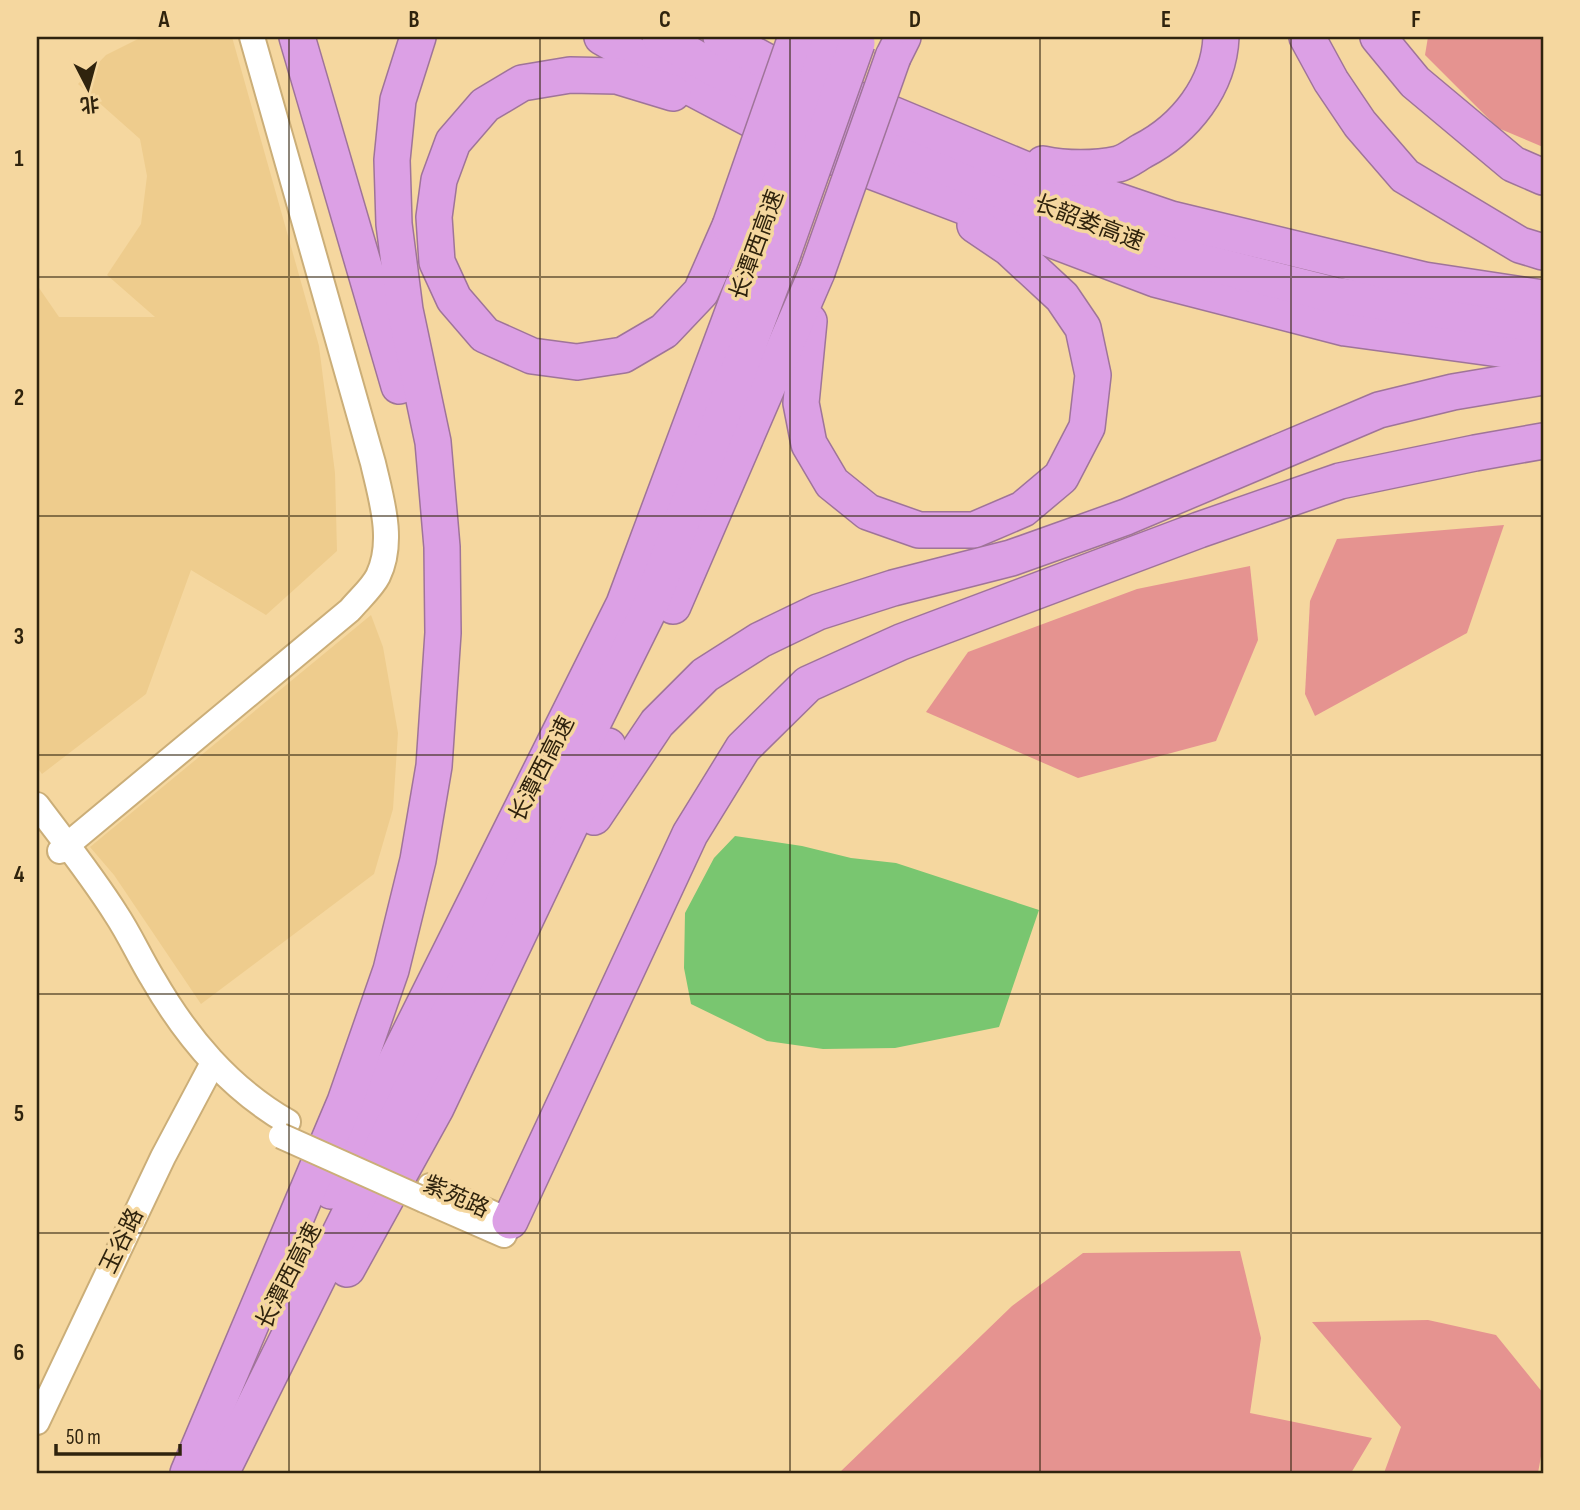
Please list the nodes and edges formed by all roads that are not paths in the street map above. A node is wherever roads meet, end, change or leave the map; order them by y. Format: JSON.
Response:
{"nodes":[{"id":1,"x":241,"y":37,"type":"edge"},
{"id":2,"x":252,"y":37,"type":"edge"},
{"id":3,"x":298,"y":37,"type":"edge"},
{"id":4,"x":418,"y":37,"type":"edge"},
{"id":5,"x":602,"y":37,"type":"edge"},
{"id":6,"x":660,"y":37,"type":"edge"},
{"id":7,"x":721,"y":37,"type":"edge"},
{"id":8,"x":796,"y":37,"type":"edge"},
{"id":9,"x":1221,"y":37,"type":"edge"},
{"id":10,"x":1378,"y":37,"type":"edge"},
{"id":11,"x":849,"y":39,"type":"edge"},
{"id":12,"x":1309,"y":39,"type":"edge"},
{"id":13,"x":898,"y":43,"type":"edge"},
{"id":14,"x":751,"y":119,"type":"junction"},
{"id":15,"x":979,"y":150,"type":"junction"},
{"id":16,"x":1543,"y":177,"type":"edge"},
{"id":17,"x":923,"y":190,"type":"junction"},
{"id":18,"x":757,"y":240,"type":"junction"},
{"id":19,"x":1543,"y":252,"type":"edge"},
{"id":20,"x":817,"y":272,"type":"junction"},
{"id":21,"x":1543,"y":299,"type":"edge"},
{"id":22,"x":1543,"y":324,"type":"edge"},
{"id":23,"x":1543,"y":355,"type":"edge"},
{"id":24,"x":1543,"y":377,"type":"edge"},
{"id":25,"x":1543,"y":441,"type":"edge"},
{"id":26,"x":443,"y":633,"type":"junction"},
{"id":27,"x":37,"y":805,"type":"edge"},
{"id":28,"x":37,"y":822,"type":"edge"},
{"id":29,"x":60,"y":843,"type":"junction"},
{"id":30,"x":481,"y":1011,"type":"junction"},
{"id":31,"x":208,"y":1066,"type":"junction"},
{"id":32,"x":510,"y":1221,"type":"joint"},
{"id":33,"x":37,"y":1401,"type":"edge"},
{"id":34,"x":37,"y":1422,"type":"edge"},
{"id":35,"x":189,"y":1473,"type":"edge"},
{"id":36,"x":221,"y":1473,"type":"edge"},
{"id":37,"x":228,"y":1473,"type":"edge"}],
"edges":[{"from":1,"to":29,"type":"street"},
{"from":2,"to":29,"type":"street"},
{"from":3,"to":26,"type":"highway"},
{"from":4,"to":26,"type":"highway"},
{"from":5,"to":14,"type":"highway"},
{"from":6,"to":22,"type":"highway","name":"长韶娄高速"},
{"from":7,"to":15,"type":"highway","name":"长韶娄高速"},
{"from":8,"to":18,"type":"highway","bridge":true},
{"from":9,"to":15,"type":"highway"},
{"from":10,"to":16,"type":"highway"},
{"from":11,"to":18,"type":"highway","name":"长潭西高速","bridge":true},
{"from":12,"to":19,"type":"highway"},
{"from":13,"to":20,"type":"highway","bridge":true},
{"from":14,"to":17,"type":"highway"},
{"from":14,"to":18,"type":"highway"},
{"from":15,"to":21,"type":"highway","name":"长韶娄高速"},
{"from":17,"to":20,"type":"highway"},
{"from":17,"to":23,"type":"highway"},
{"from":18,"to":35,"type":"highway","name":"长潭西高速"},
{"from":18,"to":36,"type":"highway","name":"长潭西高速"},
{"from":20,"to":30,"type":"highway"},
{"from":24,"to":30,"type":"highway"},
{"from":25,"to":32,"type":"highway"},
{"from":26,"to":35,"type":"highway"},
{"from":27,"to":29,"type":"street","name":"紫苑路"},
{"from":28,"to":29,"type":"street","name":"紫苑路"},
{"from":29,"to":31,"type":"street","name":"紫苑路"},
{"from":30,"to":37,"type":"highway"},
{"from":31,"to":32,"type":"street","name":"紫苑路","bridge":true},
{"from":31,"to":33,"type":"street","name":"玉谷路"},
{"from":31,"to":34,"type":"street","name":"玉谷路"}]}
